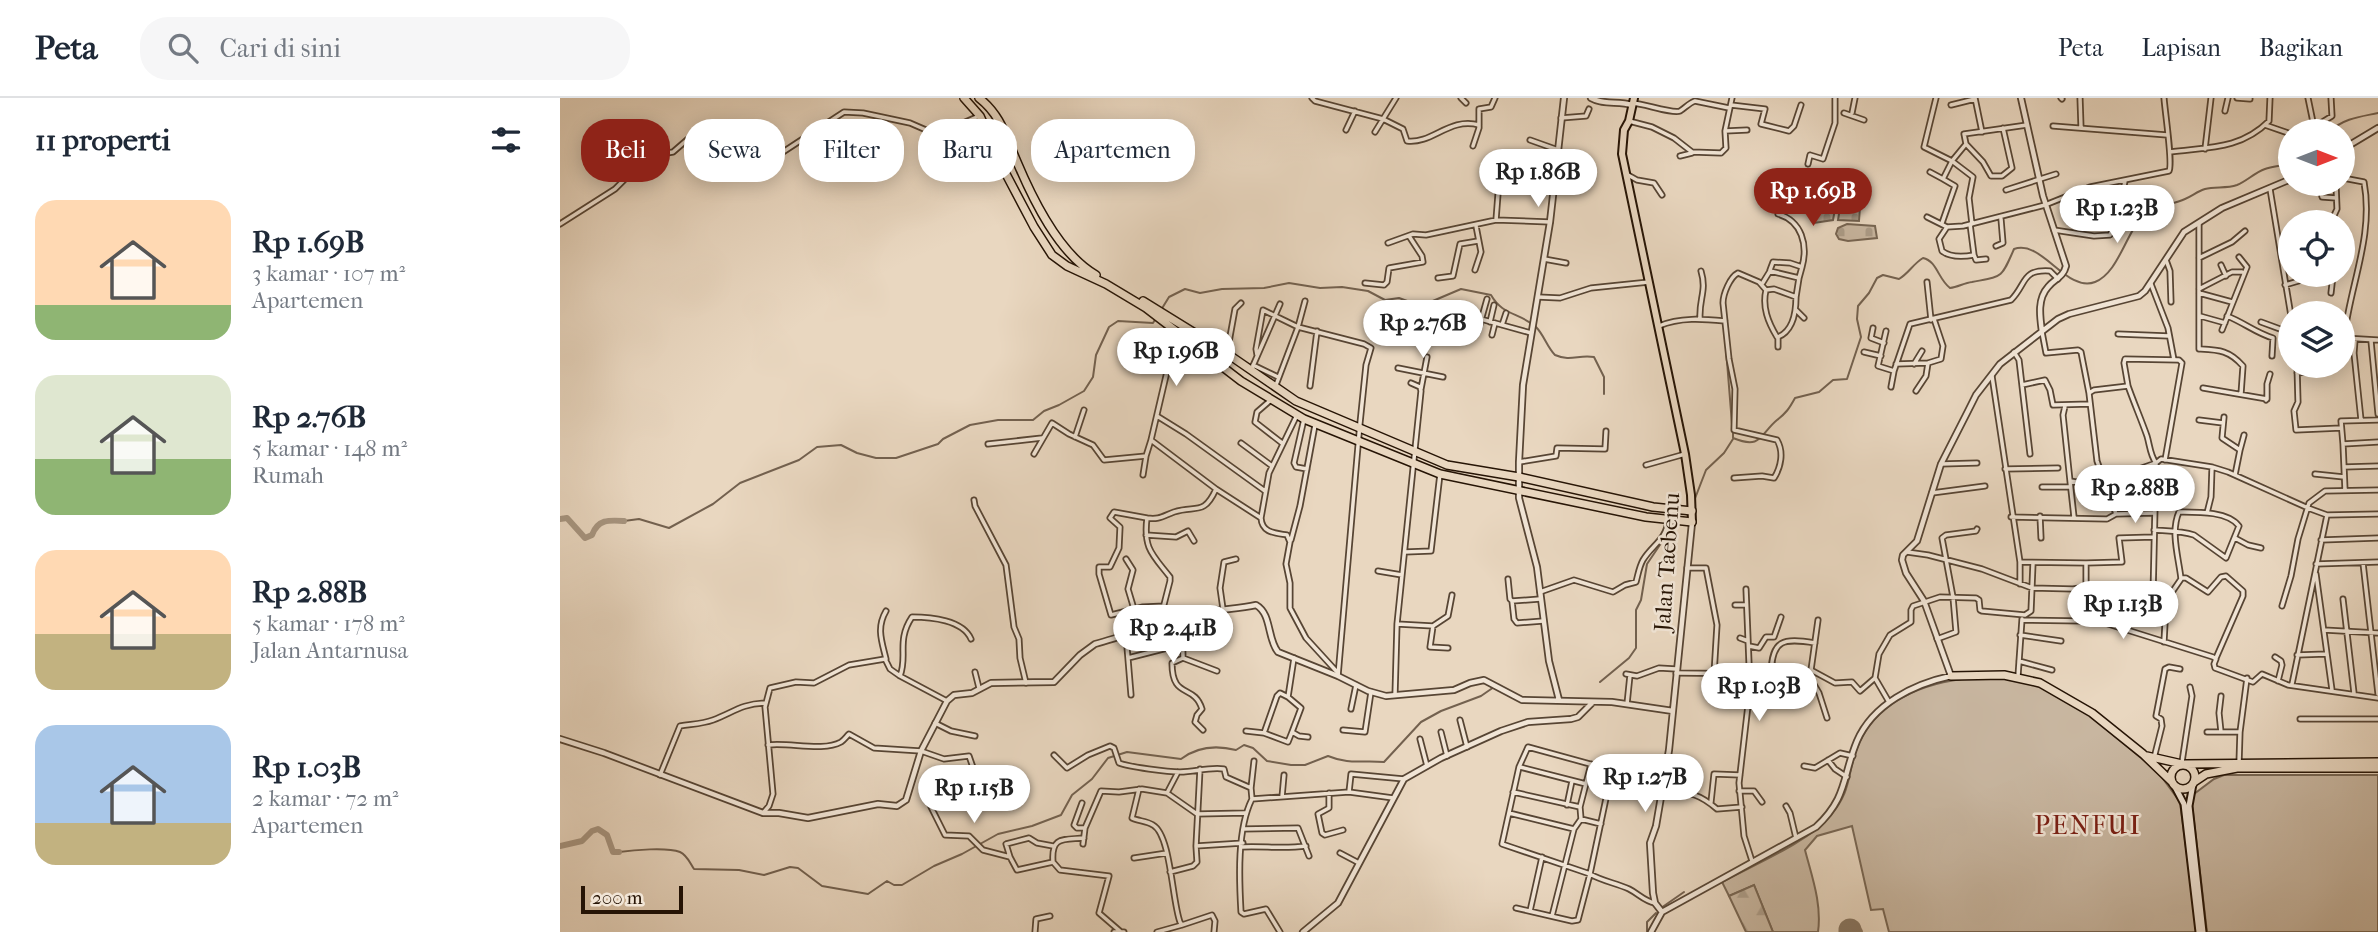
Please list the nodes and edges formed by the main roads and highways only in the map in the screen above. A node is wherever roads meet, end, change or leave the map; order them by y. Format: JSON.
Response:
{"nodes":[{"id":1,"x":964,"y":98,"type":"edge"},
{"id":2,"x":979,"y":98,"type":"edge"},
{"id":3,"x":1633,"y":102,"type":"edge"},
{"id":4,"x":1147,"y":306,"type":"junction"},
{"id":5,"x":1182,"y":332,"type":"junction"},
{"id":6,"x":1692,"y":509,"type":"junction"},
{"id":7,"x":1692,"y":522,"type":"joint"},
{"id":8,"x":1951,"y":676,"type":"road end"},
{"id":9,"x":2143,"y":754,"type":"junction"},
{"id":10,"x":2378,"y":762,"type":"edge"},
{"id":11,"x":2183,"y":764,"type":"junction"},
{"id":12,"x":2342,"y":765,"type":"junction"},
{"id":13,"x":2378,"y":768,"type":"edge"},
{"id":14,"x":2193,"y":783,"type":"junction"},
{"id":15,"x":2173,"y":784,"type":"junction"},
{"id":16,"x":2201,"y":932,"type":"edge"}],
"edges":[{"from":1,"to":4,"type":"highway"},
{"from":2,"to":4,"type":"highway"},
{"from":3,"to":6,"type":"main road","name":"Jalan Taebenu"},
{"from":4,"to":5,"type":"highway"},
{"from":5,"to":6,"type":"highway"},
{"from":5,"to":7,"type":"highway"},
{"from":6,"to":7,"type":"main road","name":"Jalan Taebenu"},
{"from":8,"to":9,"type":"highway"},
{"from":9,"to":11,"type":"highway"},
{"from":9,"to":15,"type":"highway"},
{"from":10,"to":12,"type":"highway"},
{"from":11,"to":12,"type":"highway"},
{"from":11,"to":14,"type":"highway"},
{"from":11,"to":15,"type":"highway"},
{"from":12,"to":13,"type":"highway"},
{"from":12,"to":14,"type":"highway"},
{"from":14,"to":15,"type":"highway"},
{"from":14,"to":16,"type":"main road"},
{"from":15,"to":16,"type":"main road"}]}
